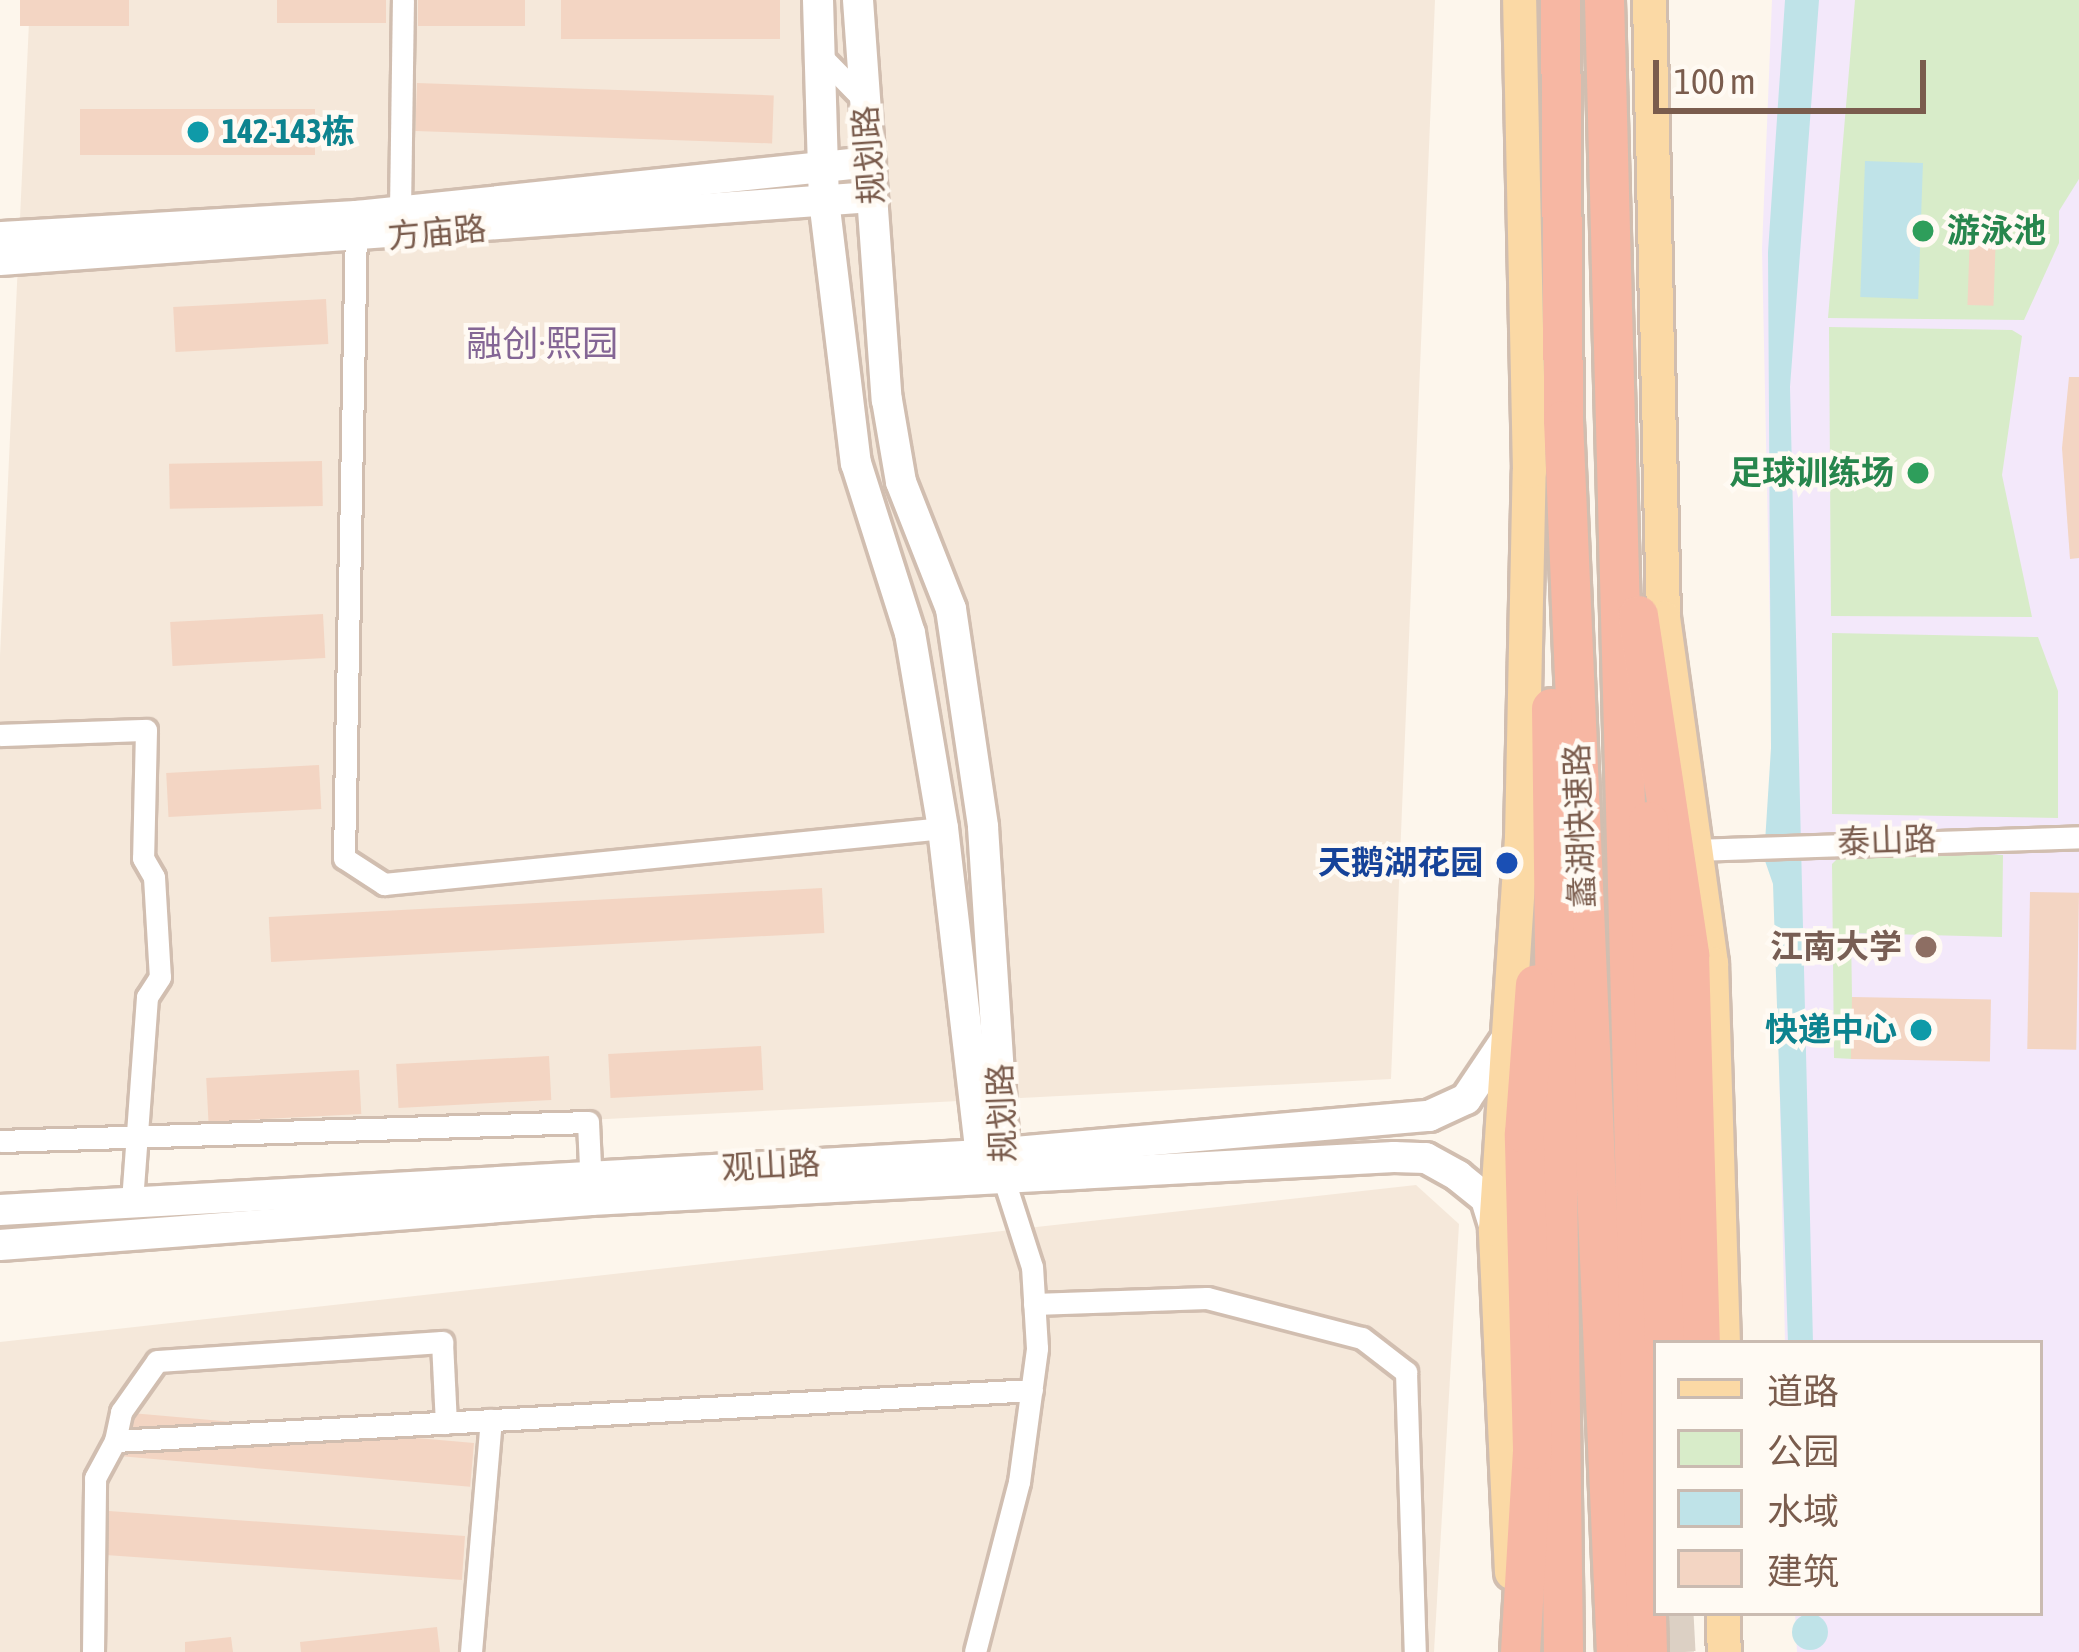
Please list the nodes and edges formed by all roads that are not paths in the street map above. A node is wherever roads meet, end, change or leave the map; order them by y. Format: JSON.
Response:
{"nodes":[{"id":1,"x":403,"y":0,"type":"edge"},
{"id":2,"x":818,"y":0,"type":"edge"},
{"id":3,"x":858,"y":0,"type":"edge"},
{"id":4,"x":1519,"y":0,"type":"edge"},
{"id":5,"x":1546,"y":0,"type":"edge"},
{"id":6,"x":1560,"y":0,"type":"edge"},
{"id":7,"x":1607,"y":0,"type":"edge"},
{"id":8,"x":1649,"y":0,"type":"edge"},
{"id":9,"x":819,"y":54,"type":"junction"},
{"id":10,"x":866,"y":102,"type":"junction"},
{"id":11,"x":1608,"y":124,"type":"junction"},
{"id":12,"x":870,"y":162,"type":"junction"},
{"id":13,"x":822,"y":166,"type":"junction"},
{"id":14,"x":1557,"y":180,"type":"junction"},
{"id":15,"x":872,"y":197,"type":"junction"},
{"id":16,"x":824,"y":200,"type":"junction"},
{"id":17,"x":400,"y":211,"type":"junction"},
{"id":18,"x":356,"y":228,"type":"junction"},
{"id":19,"x":1,"y":249,"type":"edge"},
{"id":20,"x":1563,"y":420,"type":"junction"},
{"id":21,"x":1639,"y":640,"type":"junction"},
{"id":22,"x":0,"y":735,"type":"edge"},
{"id":23,"x":1548,"y":817,"type":"junction"},
{"id":24,"x":943,"y":828,"type":"junction"},
{"id":25,"x":2079,"y":837,"type":"edge"},
{"id":26,"x":1697,"y":850,"type":"junction"},
{"id":27,"x":1505,"y":1041,"type":"junction"},
{"id":28,"x":135,"y":1133,"type":"junction"},
{"id":29,"x":0,"y":1141,"type":"edge"},
{"id":30,"x":997,"y":1161,"type":"junction"},
{"id":31,"x":591,"y":1188,"type":"junction"},
{"id":32,"x":131,"y":1203,"type":"junction"},
{"id":33,"x":0,"y":1210,"type":"edge"},
{"id":34,"x":1495,"y":1228,"type":"junction"},
{"id":35,"x":0,"y":1245,"type":"edge"},
{"id":36,"x":1034,"y":1304,"type":"junction"},
{"id":37,"x":1664,"y":1340,"type":"edge"},
{"id":38,"x":1700,"y":1340,"type":"edge"},
{"id":39,"x":1723,"y":1340,"type":"edge"},
{"id":40,"x":1032,"y":1390,"type":"junction"},
{"id":41,"x":491,"y":1420,"type":"junction"},
{"id":42,"x":446,"y":1423,"type":"junction"},
{"id":43,"x":116,"y":1441,"type":"junction"},
{"id":44,"x":1631,"y":1603,"type":"junction"},
{"id":45,"x":1723,"y":1616,"type":"edge"},
{"id":46,"x":93,"y":1652,"type":"edge"},
{"id":47,"x":471,"y":1652,"type":"edge"},
{"id":48,"x":975,"y":1652,"type":"edge"},
{"id":49,"x":1415,"y":1652,"type":"edge"},
{"id":50,"x":1518,"y":1652,"type":"edge"},
{"id":51,"x":1563,"y":1652,"type":"edge"},
{"id":52,"x":1616,"y":1652,"type":"edge"},
{"id":53,"x":1647,"y":1652,"type":"edge"},
{"id":54,"x":1724,"y":1652,"type":"edge"}],
"edges":[{"from":1,"to":17,"type":"street"},
{"from":2,"to":9,"type":"street","name":"规划路"},
{"from":3,"to":10,"type":"street","name":"规划路"},
{"from":4,"to":27,"type":"main road"},
{"from":5,"to":14,"type":"highway"},
{"from":6,"to":14,"type":"highway","name":"蠡湖快速路"},
{"from":7,"to":11,"type":"highway","name":"蠡湖快速路"},
{"from":8,"to":26,"type":"main road"},
{"from":9,"to":10,"type":"street"},
{"from":9,"to":13,"type":"street","name":"规划路"},
{"from":10,"to":12,"type":"street","name":"规划路"},
{"from":11,"to":21,"type":"highway"},
{"from":11,"to":44,"type":"highway","name":"蠡湖快速路"},
{"from":12,"to":13,"type":"street","name":"方庙路"},
{"from":12,"to":15,"type":"street","name":"规划路"},
{"from":13,"to":16,"type":"street","name":"规划路"},
{"from":13,"to":17,"type":"street","name":"方庙路"},
{"from":14,"to":20,"type":"highway","name":"蠡湖快速路"},
{"from":15,"to":16,"type":"street","name":"方庙路"},
{"from":15,"to":30,"type":"street","name":"规划路"},
{"from":16,"to":18,"type":"street","name":"方庙路"},
{"from":16,"to":24,"type":"street","name":"规划路"},
{"from":17,"to":18,"type":"street","name":"方庙路"},
{"from":18,"to":19,"type":"street","name":"方庙路"},
{"from":18,"to":24,"type":"street"},
{"from":20,"to":23,"type":"highway"},
{"from":20,"to":44,"type":"highway","name":"蠡湖快速路"},
{"from":21,"to":37,"type":"highway"},
{"from":21,"to":38,"type":"highway"},
{"from":22,"to":28,"type":"street"},
{"from":23,"to":50,"type":"highway"},
{"from":23,"to":51,"type":"highway"},
{"from":24,"to":30,"type":"street","name":"规划路"},
{"from":25,"to":26,"type":"street","name":"泰山路"},
{"from":26,"to":39,"type":"main road"},
{"from":27,"to":30,"type":"street","name":"观山路"},
{"from":27,"to":34,"type":"main road"},
{"from":28,"to":29,"type":"street"},
{"from":28,"to":31,"type":"street"},
{"from":28,"to":32,"type":"street"},
{"from":30,"to":31,"type":"street","name":"观山路"},
{"from":30,"to":34,"type":"street","name":"观山路"},
{"from":30,"to":36,"type":"street"},
{"from":31,"to":32,"type":"street","name":"观山路"},
{"from":31,"to":35,"type":"street","name":"观山路"},
{"from":32,"to":33,"type":"street","name":"观山路"},
{"from":34,"to":50,"type":"main road"},
{"from":36,"to":40,"type":"street"},
{"from":36,"to":49,"type":"street"},
{"from":40,"to":41,"type":"street"},
{"from":40,"to":48,"type":"street"},
{"from":41,"to":42,"type":"street"},
{"from":41,"to":47,"type":"street"},
{"from":42,"to":43,"type":"street"},
{"from":42,"to":43,"type":"street"},
{"from":43,"to":46,"type":"street"},
{"from":44,"to":52,"type":"highway","name":"蠡湖快速路"},
{"from":44,"to":53,"type":"highway","name":"蠡湖快速路"},
{"from":45,"to":54,"type":"main road"}]}
